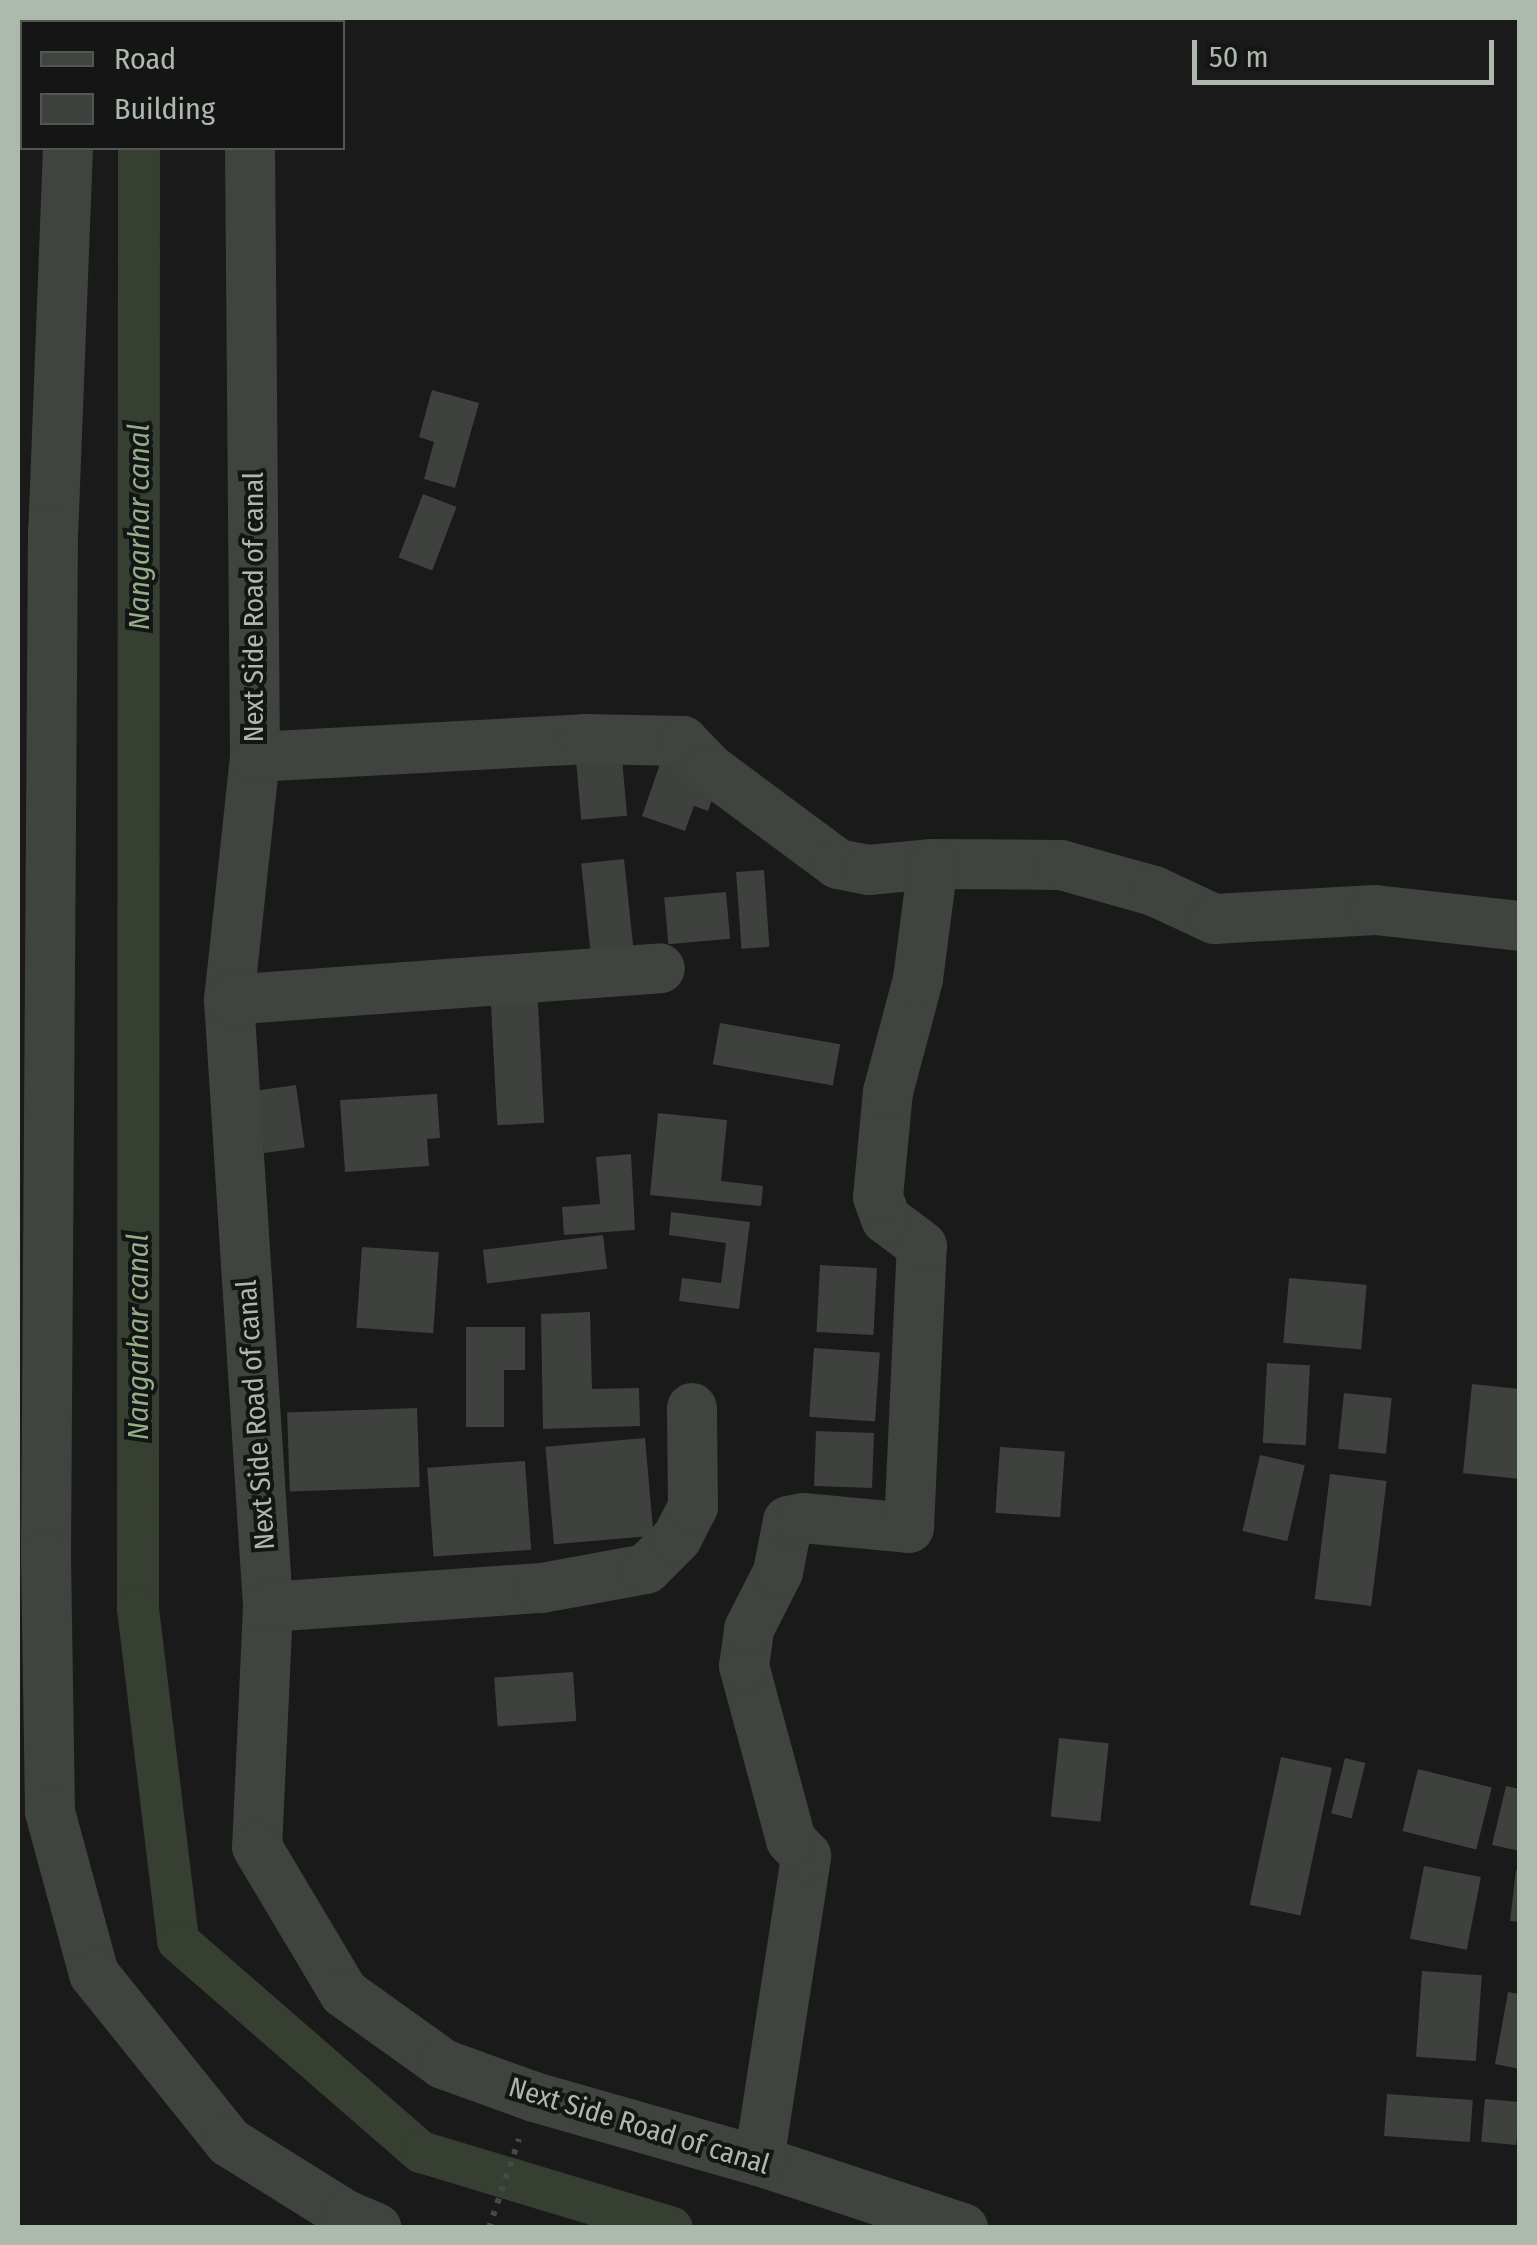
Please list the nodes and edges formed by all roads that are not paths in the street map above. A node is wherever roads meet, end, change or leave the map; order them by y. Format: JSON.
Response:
{"nodes":[{"id":1,"x":68,"y":150,"type":"edge"},
{"id":2,"x":250,"y":150,"type":"edge"},
{"id":3,"x":254,"y":758,"type":"junction"},
{"id":4,"x":933,"y":864,"type":"junction"},
{"id":5,"x":1520,"y":926,"type":"edge"},
{"id":6,"x":660,"y":968,"type":"dead end"},
{"id":7,"x":33,"y":991,"type":"edge"},
{"id":8,"x":229,"y":1000,"type":"junction"},
{"id":9,"x":692,"y":1408,"type":"dead end"},
{"id":10,"x":268,"y":1607,"type":"junction"},
{"id":11,"x":34,"y":1619,"type":"edge"},
{"id":12,"x":759,"y":2161,"type":"junction"},
{"id":13,"x":376,"y":2228,"type":"edge"},
{"id":14,"x":963,"y":2228,"type":"edge"}],
"edges":[{"from":1,"to":7,"type":"street"},
{"from":2,"to":3,"type":"street","name":"Next Side Road of canal"},
{"from":3,"to":4,"type":"street"},
{"from":3,"to":8,"type":"street","name":"Next Side Road of canal"},
{"from":4,"to":5,"type":"street"},
{"from":4,"to":12,"type":"street"},
{"from":6,"to":8,"type":"street"},
{"from":7,"to":11,"type":"street"},
{"from":8,"to":10,"type":"street","name":"Next Side Road of canal"},
{"from":9,"to":10,"type":"street"},
{"from":10,"to":12,"type":"street","name":"Next Side Road of canal"},
{"from":11,"to":13,"type":"street"},
{"from":12,"to":14,"type":"street","name":"Next Side Road of canal"}]}
